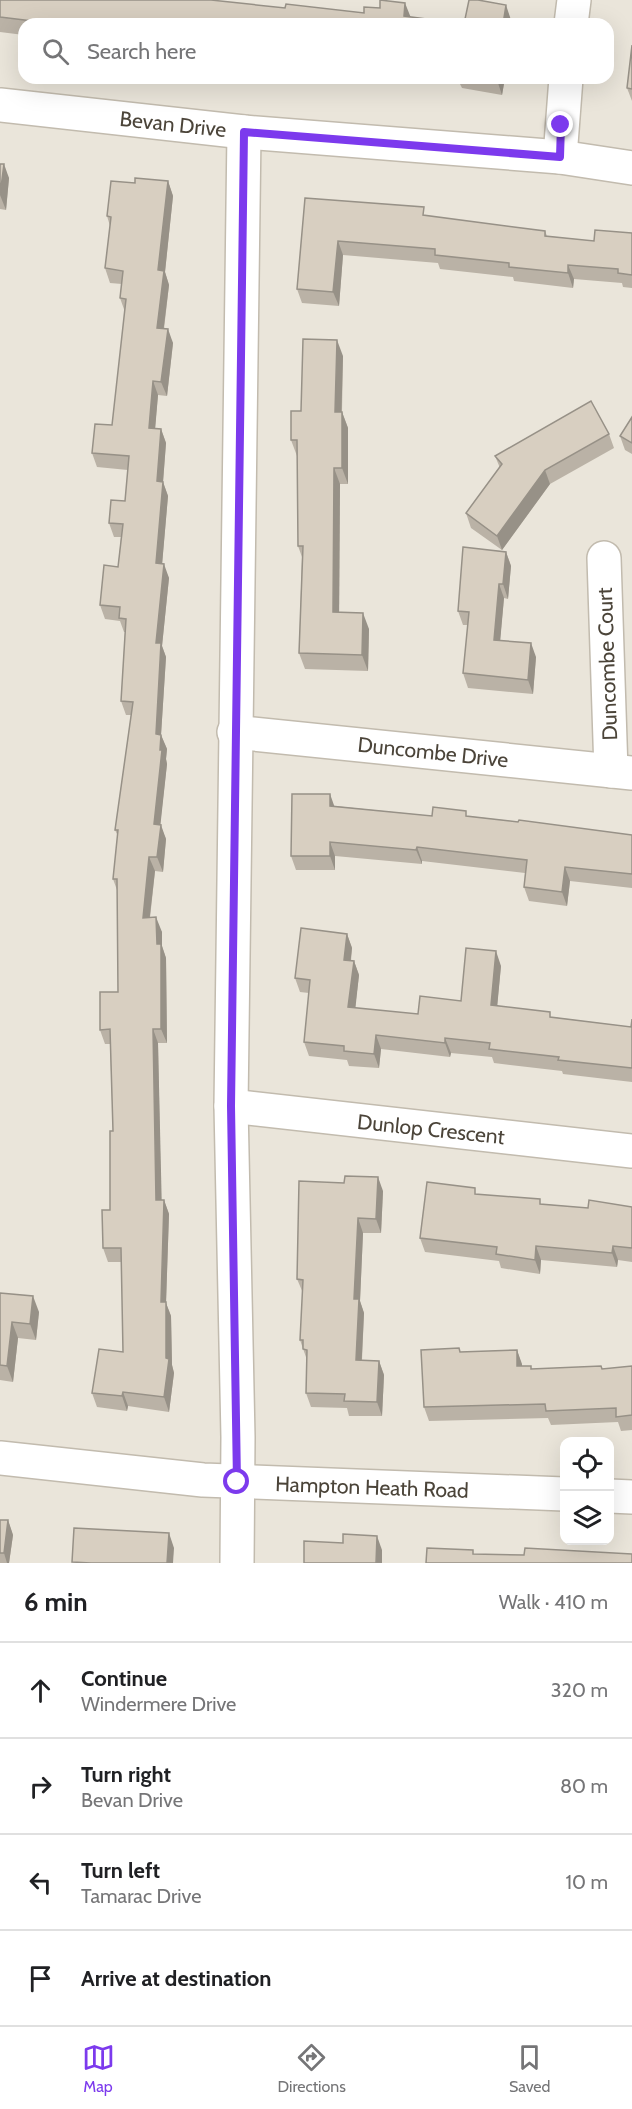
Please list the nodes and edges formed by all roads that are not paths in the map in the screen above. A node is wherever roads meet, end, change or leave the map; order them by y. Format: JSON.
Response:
{"nodes":[{"id":1,"x":574,"y":0,"type":"edge"},
{"id":2,"x":572,"y":18,"type":"edge"},
{"id":3,"x":566,"y":84,"type":"edge"},
{"id":4,"x":0,"y":105,"type":"edge"},
{"id":5,"x":244,"y":132,"type":"junction"},
{"id":6,"x":560,"y":157,"type":"junction"},
{"id":7,"x":632,"y":168,"type":"edge"},
{"id":8,"x":604,"y":558,"type":"dead end"},
{"id":9,"x":234,"y":732,"type":"junction"},
{"id":10,"x":621,"y":772,"type":"edge"},
{"id":11,"x":231,"y":1106,"type":"junction"},
{"id":12,"x":632,"y":1151,"type":"edge"},
{"id":13,"x":0,"y":1458,"type":"edge"},
{"id":14,"x":237,"y":1482,"type":"junction"},
{"id":15,"x":560,"y":1494,"type":"edge"},
{"id":16,"x":614,"y":1496,"type":"edge"},
{"id":17,"x":632,"y":1497,"type":"edge"},
{"id":18,"x":237,"y":1563,"type":"edge"}],
"edges":[{"from":1,"to":2,"type":"street"},
{"from":3,"to":6,"type":"street"},
{"from":4,"to":5,"type":"street","name":"Bevan Drive"},
{"from":5,"to":6,"type":"street","name":"Bevan Drive"},
{"from":5,"to":9,"type":"street"},
{"from":6,"to":7,"type":"street","name":"Bevan Drive"},
{"from":8,"to":10,"type":"street","name":"Duncombe Court"},
{"from":9,"to":10,"type":"street","name":"Duncombe Drive"},
{"from":9,"to":11,"type":"street"},
{"from":11,"to":12,"type":"street","name":"Dunlop Crescent"},
{"from":11,"to":14,"type":"street"},
{"from":13,"to":14,"type":"street","name":"Hampton Heath Road"},
{"from":14,"to":15,"type":"street","name":"Hampton Heath Road"},
{"from":14,"to":18,"type":"street"},
{"from":16,"to":17,"type":"street"}]}
